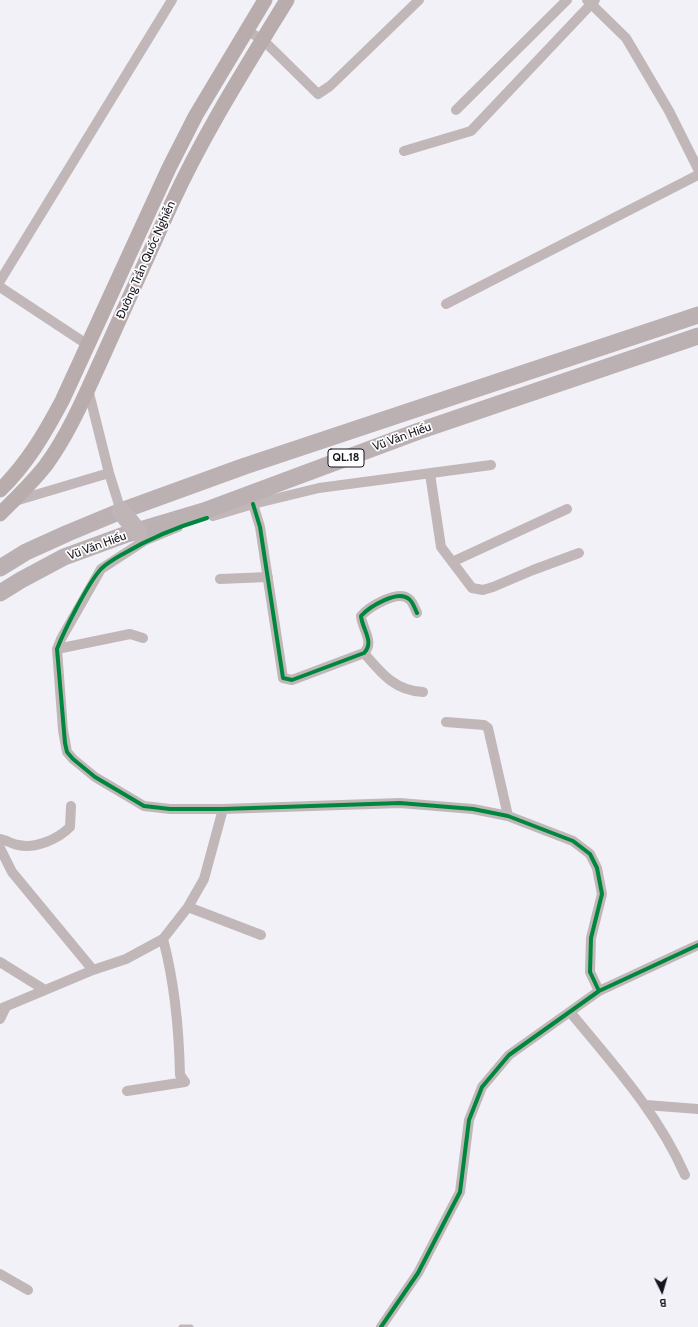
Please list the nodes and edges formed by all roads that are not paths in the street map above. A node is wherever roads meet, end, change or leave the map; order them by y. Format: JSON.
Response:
{"nodes":[{"id":1,"x":172,"y":0,"type":"edge"},
{"id":2,"x":265,"y":0,"type":"edge"},
{"id":3,"x":287,"y":0,"type":"edge"},
{"id":4,"x":419,"y":0,"type":"edge"},
{"id":5,"x":566,"y":0,"type":"edge"},
{"id":6,"x":591,"y":1,"type":"edge"},
{"id":7,"x":246,"y":30,"type":"junction"},
{"id":8,"x":263,"y":40,"type":"junction"},
{"id":9,"x":456,"y":110,"type":"dead end"},
{"id":10,"x":404,"y":151,"type":"dead end"},
{"id":11,"x":698,"y":169,"type":"edge"},
{"id":12,"x":698,"y":175,"type":"edge"},
{"id":13,"x":0,"y":281,"type":"edge"},
{"id":14,"x":0,"y":287,"type":"edge"},
{"id":15,"x":446,"y":304,"type":"dead end"},
{"id":16,"x":698,"y":315,"type":"edge"},
{"id":17,"x":698,"y":336,"type":"edge"},
{"id":18,"x":88,"y":345,"type":"junction"},
{"id":19,"x":88,"y":389,"type":"junction"},
{"id":20,"x":491,"y":465,"type":"dead end"},
{"id":21,"x":109,"y":473,"type":"junction"},
{"id":22,"x":430,"y":474,"type":"junction"},
{"id":23,"x":0,"y":490,"type":"edge"},
{"id":24,"x":13,"y":501,"type":"junction"},
{"id":25,"x":252,"y":504,"type":"junction"},
{"id":26,"x":567,"y":509,"type":"dead end"},
{"id":27,"x":121,"y":511,"type":"junction"},
{"id":28,"x":0,"y":514,"type":"edge"},
{"id":29,"x":206,"y":514,"type":"junction"},
{"id":30,"x":138,"y":532,"type":"junction"},
{"id":31,"x":579,"y":553,"type":"dead end"},
{"id":32,"x":452,"y":562,"type":"junction"},
{"id":33,"x":0,"y":568,"type":"edge"},
{"id":34,"x":268,"y":577,"type":"junction"},
{"id":35,"x":220,"y":579,"type":"dead end"},
{"id":36,"x":0,"y":593,"type":"edge"},
{"id":37,"x":417,"y":613,"type":"dead end"},
{"id":38,"x":143,"y":638,"type":"dead end"},
{"id":39,"x":57,"y":649,"type":"junction"},
{"id":40,"x":364,"y":653,"type":"junction"},
{"id":41,"x":423,"y":692,"type":"dead end"},
{"id":42,"x":446,"y":722,"type":"dead end"},
{"id":43,"x":71,"y":806,"type":"dead end"},
{"id":44,"x":223,"y":809,"type":"junction"},
{"id":45,"x":508,"y":816,"type":"junction"},
{"id":46,"x":0,"y":838,"type":"edge"},
{"id":47,"x":0,"y":848,"type":"edge"},
{"id":48,"x":188,"y":907,"type":"junction"},
{"id":49,"x":260,"y":935,"type":"dead end"},
{"id":50,"x":163,"y":939,"type":"junction"},
{"id":51,"x":698,"y":945,"type":"edge"},
{"id":52,"x":0,"y":962,"type":"edge"},
{"id":53,"x":93,"y":970,"type":"junction"},
{"id":54,"x":45,"y":990,"type":"junction"},
{"id":55,"x":599,"y":991,"type":"junction"},
{"id":56,"x":3,"y":1008,"type":"edge"},
{"id":57,"x":570,"y":1012,"type":"junction"},
{"id":58,"x":0,"y":1019,"type":"edge"},
{"id":59,"x":127,"y":1091,"type":"dead end"},
{"id":60,"x":646,"y":1105,"type":"junction"},
{"id":61,"x":698,"y":1109,"type":"edge"},
{"id":62,"x":685,"y":1175,"type":"dead end"},
{"id":63,"x":0,"y":1274,"type":"edge"},
{"id":64,"x":28,"y":1290,"type":"dead end"},
{"id":65,"x":181,"y":1327,"type":"edge"},
{"id":66,"x":191,"y":1327,"type":"edge"},
{"id":67,"x":381,"y":1327,"type":"edge"}],
"edges":[{"from":1,"to":13,"type":"street"},
{"from":2,"to":7,"type":"main road","name":"Đường Trần Quốc Nghiễn"},
{"from":3,"to":8,"type":"main road","name":"Đường Trần Quốc Nghiễn"},
{"from":4,"to":8,"type":"street"},
{"from":5,"to":9,"type":"street"},
{"from":6,"to":10,"type":"street"},
{"from":6,"to":11,"type":"street"},
{"from":7,"to":8,"type":"street"},
{"from":7,"to":18,"type":"main road","name":"Đường Trần Quốc Nghiễn"},
{"from":8,"to":19,"type":"main road","name":"Đường Trần Quốc Nghiễn"},
{"from":12,"to":15,"type":"street"},
{"from":14,"to":18,"type":"street"},
{"from":16,"to":27,"type":"main road","name":"Vũ Văn Hiếu","number":"QL.18"},
{"from":17,"to":29,"type":"main road","name":"Vũ Văn Hiếu","number":"QL.18"},
{"from":18,"to":23,"type":"main road","name":"Đường Trần Quốc Nghiễn"},
{"from":19,"to":21,"type":"street"},
{"from":19,"to":24,"type":"main road","name":"Đường Trần Quốc Nghiễn"},
{"from":20,"to":22,"type":"street"},
{"from":21,"to":24,"type":"street"},
{"from":21,"to":27,"type":"street"},
{"from":22,"to":25,"type":"street"},
{"from":22,"to":32,"type":"street"},
{"from":24,"to":28,"type":"main road","name":"Đường Trần Quốc Nghiễn"},
{"from":25,"to":29,"type":"street"},
{"from":25,"to":34,"type":"street"},
{"from":26,"to":32,"type":"street"},
{"from":27,"to":30,"type":"highway"},
{"from":27,"to":33,"type":"main road","name":"Vũ Văn Hiếu","number":"QL.18"},
{"from":29,"to":30,"type":"main road","name":"Vũ Văn Hiếu","number":"QL.18"},
{"from":29,"to":39,"type":"street"},
{"from":30,"to":36,"type":"main road","name":"Vũ Văn Hiếu","number":"QL.18"},
{"from":31,"to":32,"type":"street"},
{"from":34,"to":35,"type":"street"},
{"from":34,"to":40,"type":"street"},
{"from":37,"to":40,"type":"street"},
{"from":38,"to":39,"type":"street"},
{"from":39,"to":44,"type":"street"},
{"from":40,"to":41,"type":"street"},
{"from":42,"to":45,"type":"street"},
{"from":43,"to":46,"type":"street"},
{"from":44,"to":45,"type":"street"},
{"from":44,"to":48,"type":"street"},
{"from":45,"to":55,"type":"street"},
{"from":47,"to":53,"type":"street"},
{"from":48,"to":49,"type":"street"},
{"from":48,"to":50,"type":"street"},
{"from":50,"to":53,"type":"street"},
{"from":50,"to":59,"type":"street"},
{"from":51,"to":55,"type":"street"},
{"from":52,"to":54,"type":"street"},
{"from":53,"to":54,"type":"street"},
{"from":54,"to":56,"type":"street"},
{"from":55,"to":57,"type":"street"},
{"from":56,"to":58,"type":"street"},
{"from":57,"to":60,"type":"street"},
{"from":57,"to":67,"type":"street"},
{"from":60,"to":61,"type":"street"},
{"from":60,"to":62,"type":"street"},
{"from":63,"to":64,"type":"street"},
{"from":65,"to":66,"type":"lane"}]}
